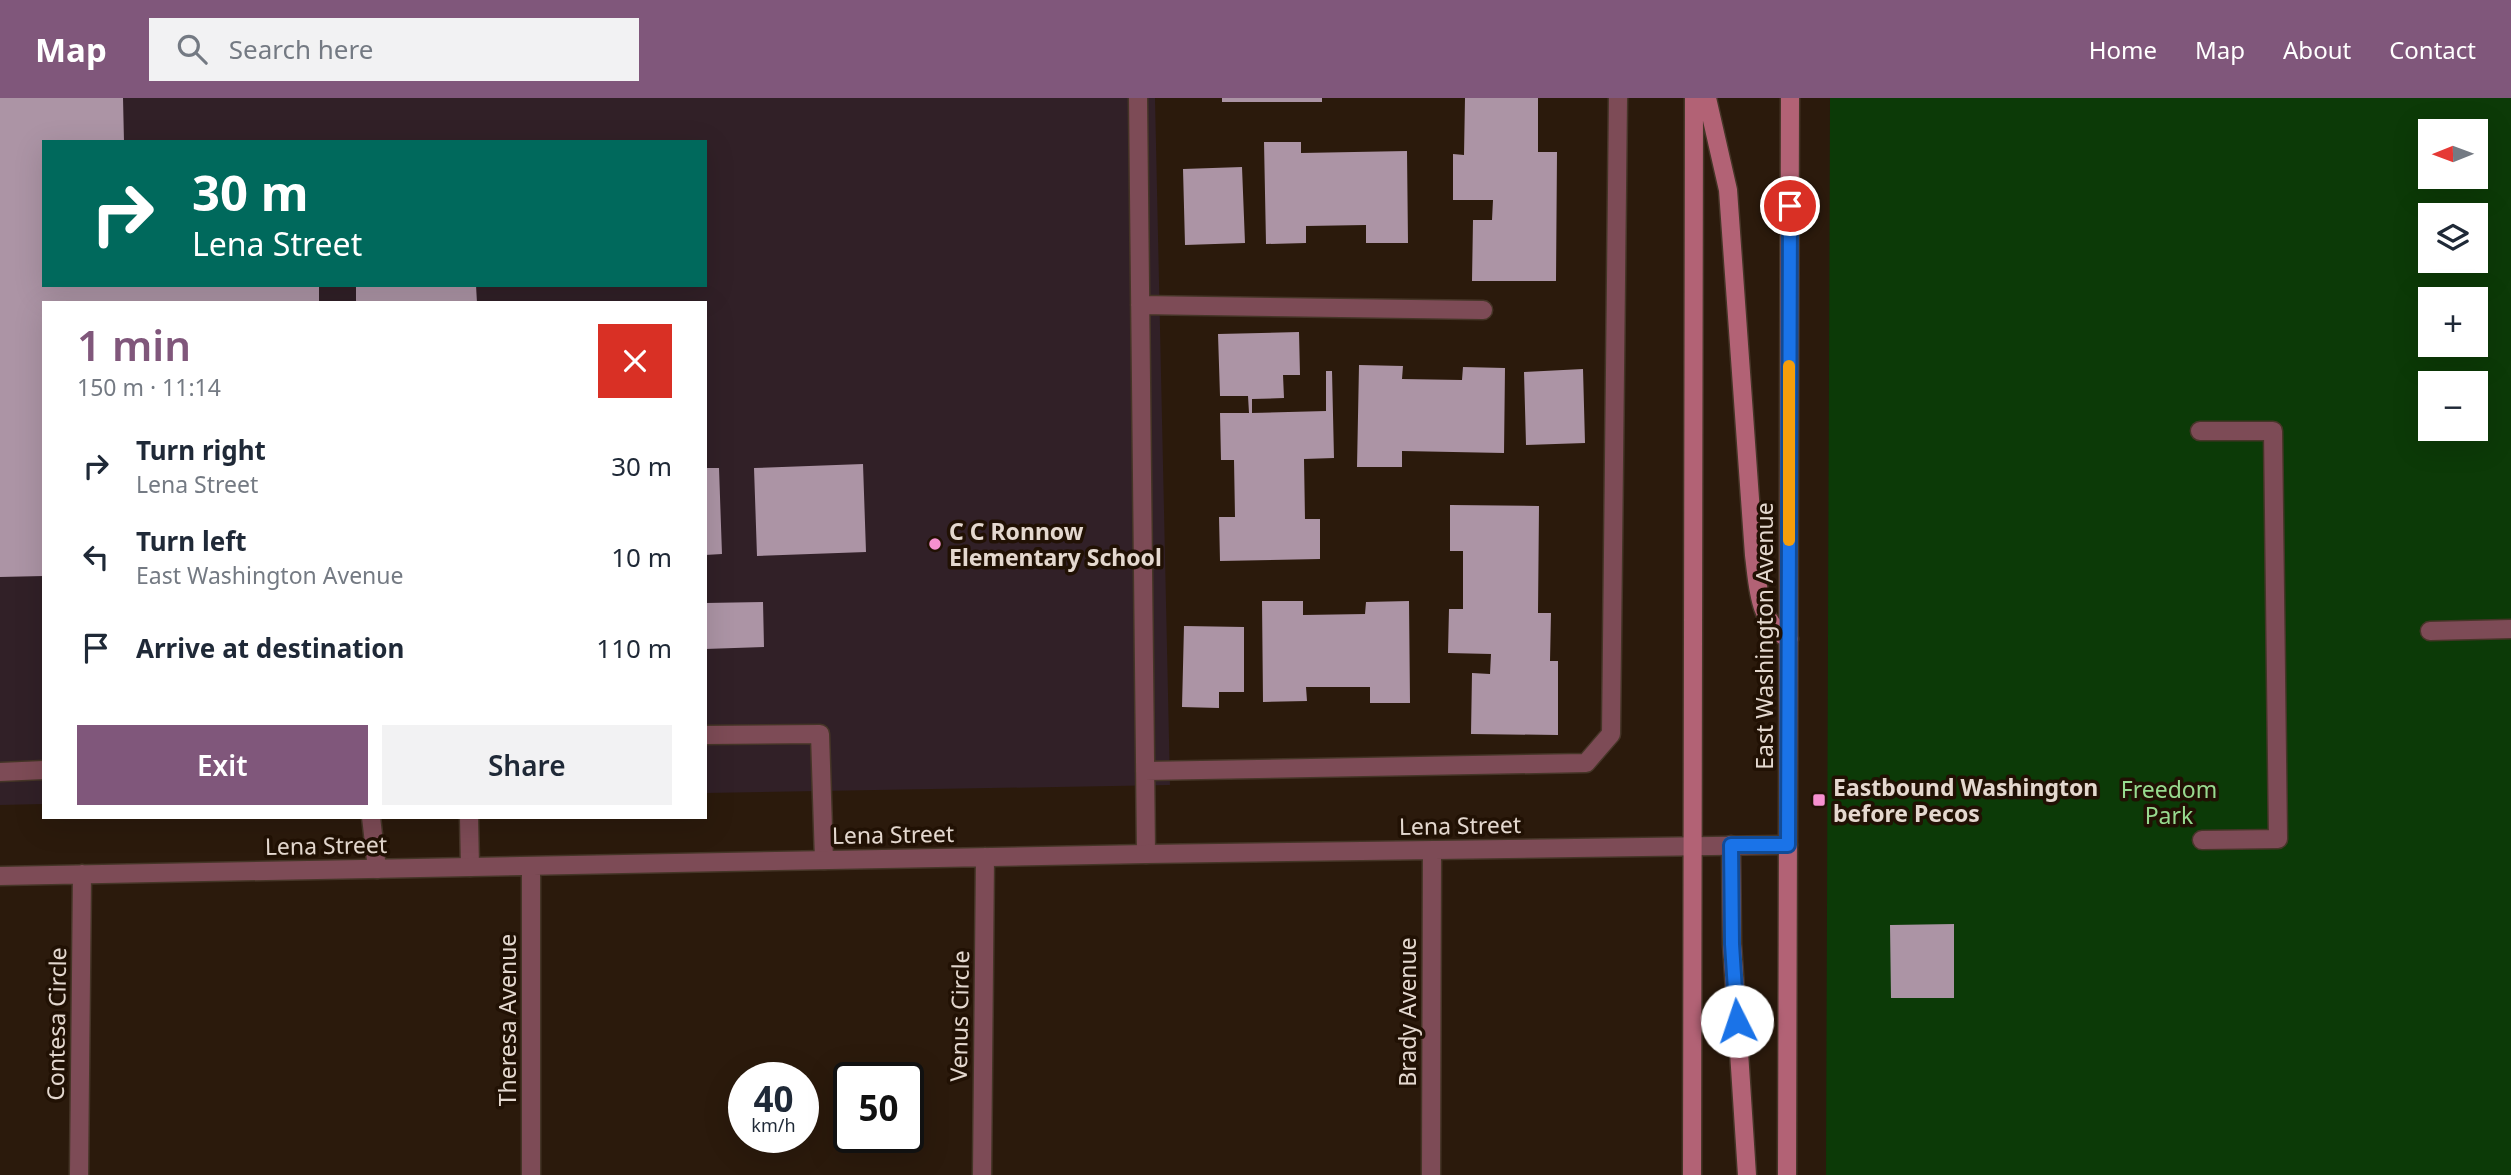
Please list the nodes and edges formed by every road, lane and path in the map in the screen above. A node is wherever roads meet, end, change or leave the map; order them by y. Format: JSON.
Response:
{"nodes":[{"id":1,"x":1138,"y":98,"type":"edge"},
{"id":2,"x":1618,"y":98,"type":"edge"},
{"id":3,"x":1694,"y":98,"type":"edge"},
{"id":4,"x":1707,"y":98,"type":"edge"},
{"id":5,"x":1790,"y":98,"type":"edge"},
{"id":6,"x":1140,"y":305,"type":"junction"},
{"id":7,"x":1483,"y":310,"type":"dead end"},
{"id":8,"x":2200,"y":431,"type":"dead end"},
{"id":9,"x":2511,"y":629,"type":"edge"},
{"id":10,"x":2430,"y":631,"type":"dead end"},
{"id":11,"x":1788,"y":639,"type":"junction"},
{"id":12,"x":707,"y":735,"type":"edge"},
{"id":13,"x":42,"y":770,"type":"edge"},
{"id":14,"x":1145,"y":771,"type":"junction"},
{"id":15,"x":0,"y":772,"type":"edge"},
{"id":16,"x":372,"y":819,"type":"edge"},
{"id":17,"x":469,"y":819,"type":"edge"},
{"id":18,"x":2202,"y":840,"type":"dead end"},
{"id":19,"x":1731,"y":845,"type":"junction"},
{"id":20,"x":1788,"y":845,"type":"junction"},
{"id":21,"x":1693,"y":846,"type":"junction"},
{"id":22,"x":1432,"y":850,"type":"junction"},
{"id":23,"x":1146,"y":854,"type":"junction"},
{"id":24,"x":985,"y":857,"type":"junction"},
{"id":25,"x":824,"y":860,"type":"junction"},
{"id":26,"x":531,"y":866,"type":"junction"},
{"id":27,"x":470,"y":867,"type":"junction"},
{"id":28,"x":377,"y":869,"type":"junction"},
{"id":29,"x":82,"y":874,"type":"junction"},
{"id":30,"x":0,"y":876,"type":"edge"},
{"id":31,"x":79,"y":1175,"type":"edge"},
{"id":32,"x":531,"y":1175,"type":"edge"},
{"id":33,"x":982,"y":1175,"type":"edge"},
{"id":34,"x":1431,"y":1175,"type":"edge"},
{"id":35,"x":1692,"y":1175,"type":"edge"},
{"id":36,"x":1747,"y":1175,"type":"edge"},
{"id":37,"x":1787,"y":1175,"type":"edge"}],
"edges":[{"from":1,"to":6,"type":"street"},
{"from":2,"to":14,"type":"street"},
{"from":3,"to":21,"type":"main road"},
{"from":4,"to":11,"type":"main road"},
{"from":5,"to":11,"type":"main road","name":"East Washington Avenue"},
{"from":6,"to":7,"type":"street"},
{"from":6,"to":14,"type":"street"},
{"from":8,"to":18,"type":"street"},
{"from":9,"to":10,"type":"street"},
{"from":11,"to":20,"type":"main road","name":"East Washington Avenue"},
{"from":12,"to":25,"type":"street"},
{"from":13,"to":15,"type":"street"},
{"from":14,"to":23,"type":"street"},
{"from":16,"to":28,"type":"street"},
{"from":17,"to":27,"type":"street"},
{"from":19,"to":20,"type":"street","name":"Lena Street"},
{"from":19,"to":21,"type":"street","name":"Lena Street"},
{"from":19,"to":36,"type":"main road"},
{"from":20,"to":37,"type":"main road","name":"East Washington Avenue"},
{"from":21,"to":22,"type":"street","name":"Lena Street"},
{"from":21,"to":35,"type":"main road"},
{"from":22,"to":23,"type":"street","name":"Lena Street"},
{"from":22,"to":34,"type":"street","name":"Brady Avenue"},
{"from":23,"to":24,"type":"street","name":"Lena Street"},
{"from":24,"to":25,"type":"street","name":"Lena Street"},
{"from":24,"to":33,"type":"street","name":"Venus Circle"},
{"from":25,"to":26,"type":"street","name":"Lena Street"},
{"from":26,"to":27,"type":"street","name":"Lena Street"},
{"from":26,"to":32,"type":"street","name":"Theresa Avenue"},
{"from":27,"to":28,"type":"street","name":"Lena Street"},
{"from":28,"to":29,"type":"street","name":"Lena Street"},
{"from":29,"to":30,"type":"street","name":"Lena Street"},
{"from":29,"to":31,"type":"street","name":"Contesa Circle"}]}
